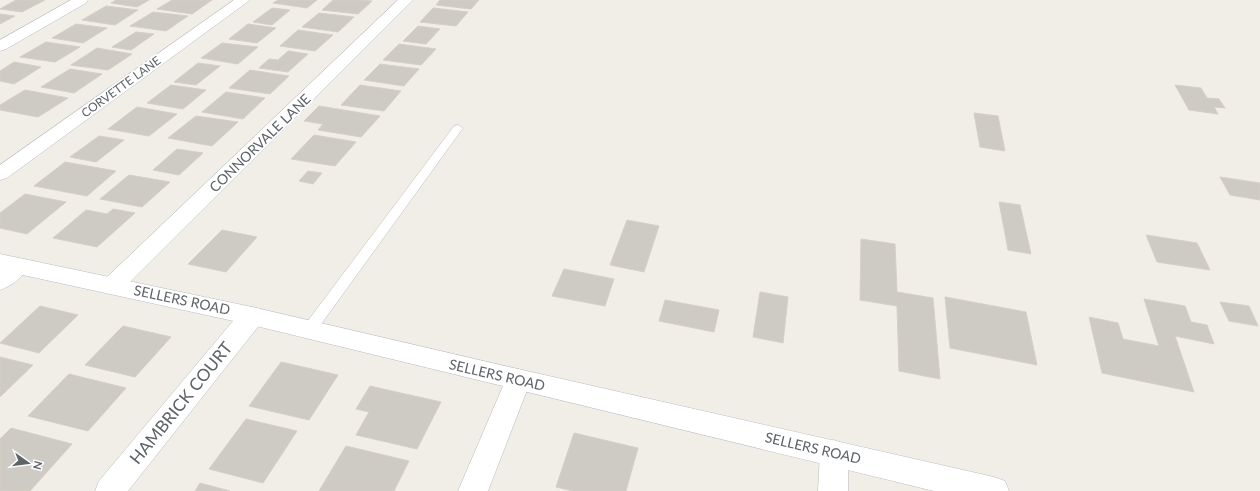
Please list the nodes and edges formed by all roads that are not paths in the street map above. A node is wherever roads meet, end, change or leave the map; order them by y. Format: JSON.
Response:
{"nodes":[{"id":1,"x":82,"y":0,"type":"edge"},
{"id":2,"x":243,"y":0,"type":"edge"},
{"id":3,"x":406,"y":0,"type":"edge"},
{"id":4,"x":0,"y":46,"type":"edge"},
{"id":5,"x":458,"y":128,"type":"dead end"},
{"id":6,"x":0,"y":174,"type":"edge"},
{"id":7,"x":6,"y":269,"type":"edge"},
{"id":8,"x":113,"y":285,"type":"junction"},
{"id":9,"x":252,"y":316,"type":"junction"},
{"id":10,"x":309,"y":330,"type":"junction"},
{"id":11,"x":518,"y":380,"type":"junction"},
{"id":12,"x":834,"y":453,"type":"junction"},
{"id":13,"x":110,"y":491,"type":"edge"},
{"id":14,"x":473,"y":491,"type":"edge"},
{"id":15,"x":833,"y":491,"type":"edge"},
{"id":16,"x":994,"y":491,"type":"edge"}],
"edges":[{"from":1,"to":4,"type":"street"},
{"from":2,"to":6,"type":"street","name":"CORVETTE LANE"},
{"from":3,"to":8,"type":"street","name":"CONNORVALE LANE"},
{"from":5,"to":10,"type":"lane"},
{"from":7,"to":8,"type":"street","name":"SELLERS ROAD"},
{"from":8,"to":9,"type":"street","name":"SELLERS ROAD"},
{"from":9,"to":10,"type":"street","name":"SELLERS ROAD"},
{"from":9,"to":13,"type":"street","name":"HAMBRICK COURT"},
{"from":10,"to":11,"type":"street","name":"SELLERS ROAD"},
{"from":11,"to":12,"type":"street","name":"SELLERS ROAD"},
{"from":11,"to":14,"type":"street"},
{"from":12,"to":15,"type":"street"},
{"from":12,"to":16,"type":"street","name":"SELLERS ROAD"}]}
